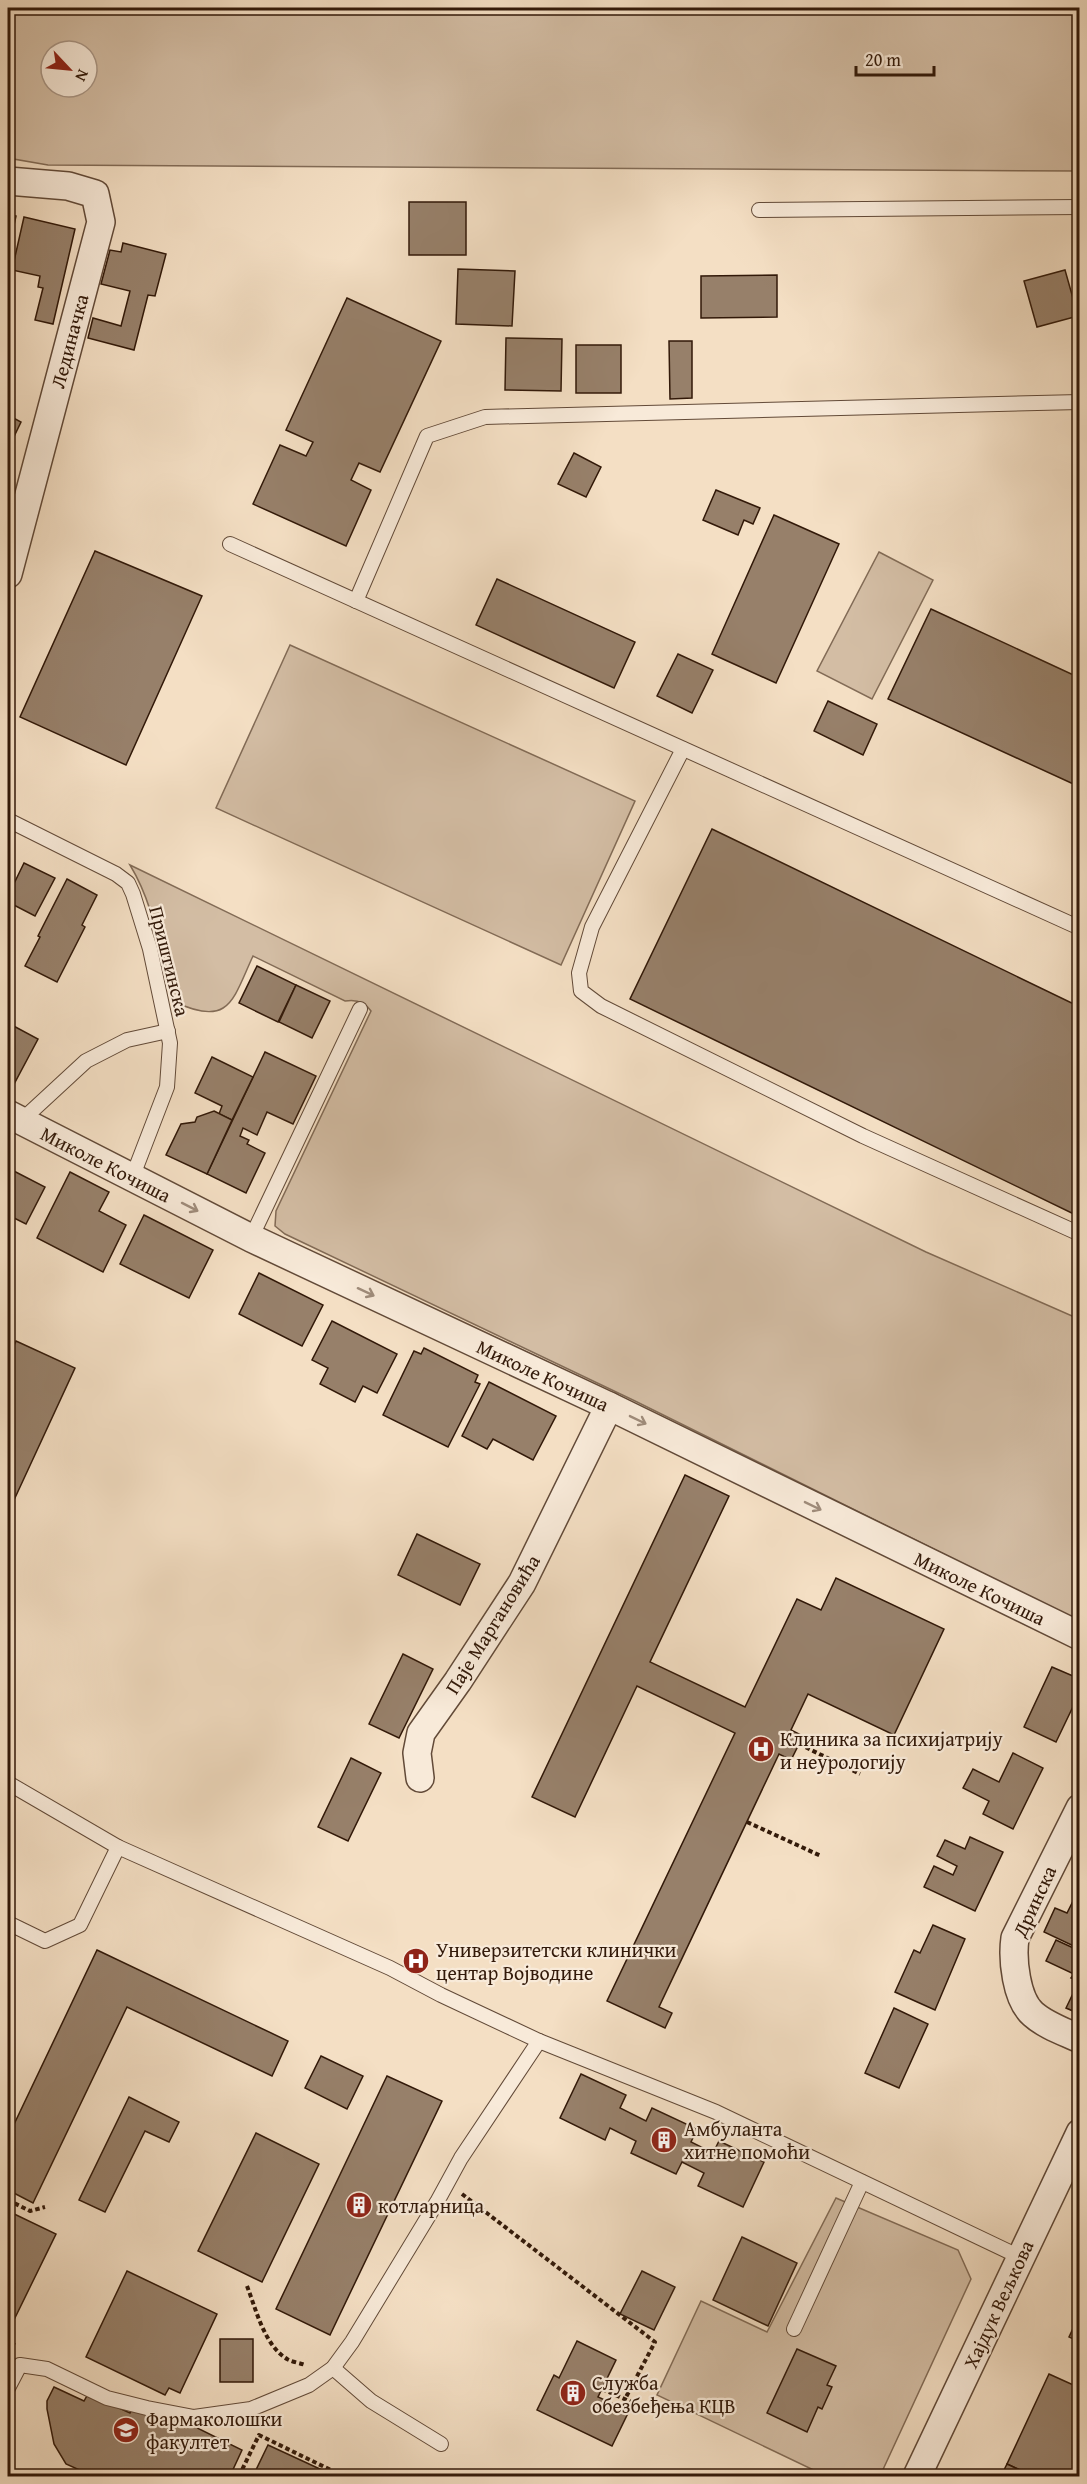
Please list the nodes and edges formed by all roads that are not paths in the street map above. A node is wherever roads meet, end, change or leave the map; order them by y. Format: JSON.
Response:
{"nodes":[{"id":1,"x":8,"y":181,"type":"edge"},
{"id":2,"x":1080,"y":207,"type":"edge"},
{"id":3,"x":759,"y":210,"type":"dead end"},
{"id":4,"x":1080,"y":402,"type":"edge"},
{"id":5,"x":230,"y":544,"type":"dead end"},
{"id":6,"x":8,"y":574,"type":"edge"},
{"id":7,"x":356,"y":601,"type":"junction"},
{"id":8,"x":683,"y":749,"type":"junction"},
{"id":9,"x":8,"y":820,"type":"edge"},
{"id":10,"x":1080,"y":928,"type":"edge"},
{"id":11,"x":360,"y":1009,"type":"dead end"},
{"id":12,"x":168,"y":1031,"type":"junction"},
{"id":13,"x":14,"y":1117,"type":"edge"},
{"id":14,"x":132,"y":1178,"type":"junction"},
{"id":15,"x":1080,"y":1234,"type":"edge"},
{"id":16,"x":251,"y":1238,"type":"junction"},
{"id":17,"x":609,"y":1406,"type":"junction"},
{"id":18,"x":1080,"y":1636,"type":"edge"},
{"id":19,"x":420,"y":1778,"type":"dead end"},
{"id":20,"x":8,"y":1783,"type":"edge"},
{"id":21,"x":1080,"y":1808,"type":"edge"},
{"id":22,"x":118,"y":1847,"type":"junction"},
{"id":23,"x":8,"y":1923,"type":"edge"},
{"id":24,"x":1080,"y":2039,"type":"edge"},
{"id":25,"x":539,"y":2041,"type":"junction"},
{"id":26,"x":1080,"y":2133,"type":"edge"},
{"id":27,"x":862,"y":2182,"type":"junction"},
{"id":28,"x":1020,"y":2257,"type":"junction"},
{"id":29,"x":794,"y":2329,"type":"dead end"},
{"id":30,"x":333,"y":2368,"type":"junction"},
{"id":31,"x":8,"y":2388,"type":"edge"},
{"id":32,"x":441,"y":2444,"type":"dead end"},
{"id":33,"x":917,"y":2476,"type":"edge"}],
"edges":[{"from":1,"to":6,"type":"street","name":"Лединачка"},
{"from":2,"to":3,"type":"lane"},
{"from":4,"to":7,"type":"lane"},
{"from":5,"to":7,"type":"lane"},
{"from":7,"to":8,"type":"lane"},
{"from":8,"to":10,"type":"lane"},
{"from":8,"to":15,"type":"lane"},
{"from":9,"to":12,"type":"lane","name":"Приштинска"},
{"from":11,"to":16,"type":"lane"},
{"from":12,"to":13,"type":"lane"},
{"from":12,"to":14,"type":"lane","name":"Приштинска"},
{"from":13,"to":14,"type":"street","name":"Миколе Кочиша"},
{"from":14,"to":16,"type":"street","name":"Миколе Кочиша","one_way":true},
{"from":16,"to":17,"type":"street","name":"Миколе Кочиша","one_way":true},
{"from":17,"to":18,"type":"street","name":"Миколе Кочиша","one_way":true},
{"from":17,"to":19,"type":"street","name":"Паје Маргановића"},
{"from":20,"to":22,"type":"lane"},
{"from":21,"to":24,"type":"street","name":"Дринска"},
{"from":22,"to":23,"type":"lane"},
{"from":22,"to":25,"type":"lane"},
{"from":25,"to":27,"type":"lane"},
{"from":25,"to":30,"type":"lane"},
{"from":26,"to":28,"type":"street","name":"Хајдук Вељкова"},
{"from":27,"to":28,"type":"lane"},
{"from":27,"to":29,"type":"lane"},
{"from":28,"to":33,"type":"street","name":"Хајдук Вељкова"},
{"from":30,"to":31,"type":"lane"},
{"from":30,"to":32,"type":"lane"}]}
